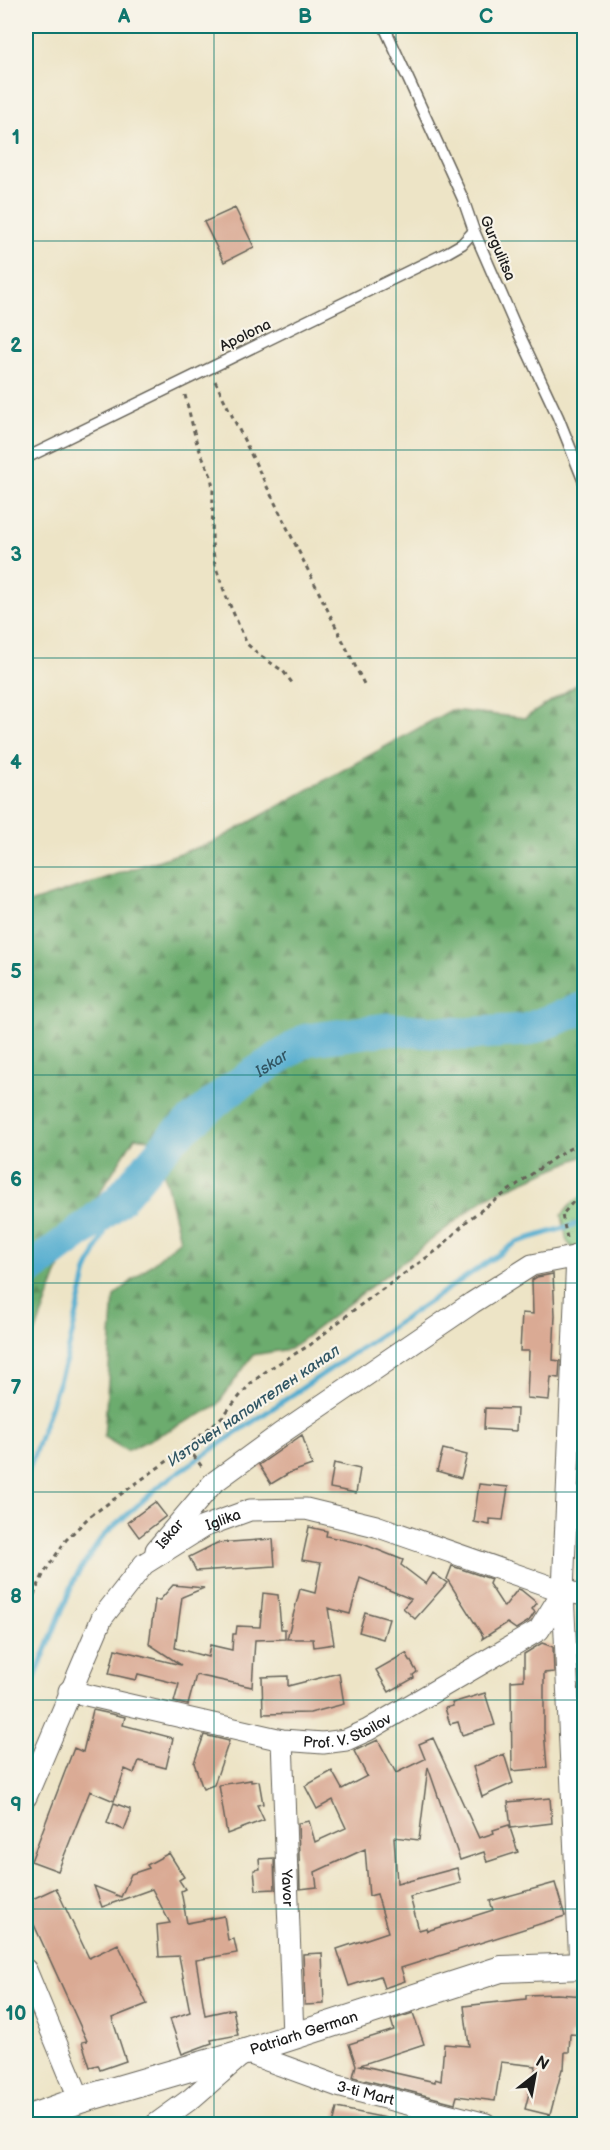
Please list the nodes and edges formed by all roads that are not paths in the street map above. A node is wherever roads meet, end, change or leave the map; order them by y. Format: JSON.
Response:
{"nodes":[{"id":1,"x":384,"y":26,"type":"edge"},
{"id":2,"x":474,"y":231,"type":"junction"},
{"id":3,"x":26,"y":458,"type":"edge"},
{"id":4,"x":585,"y":482,"type":"edge"},
{"id":5,"x":576,"y":1250,"type":"edge"},
{"id":6,"x":144,"y":1564,"type":"junction"},
{"id":7,"x":563,"y":1591,"type":"junction"},
{"id":8,"x":585,"y":1595,"type":"edge"},
{"id":9,"x":69,"y":1691,"type":"junction"},
{"id":10,"x":282,"y":1740,"type":"junction"},
{"id":11,"x":26,"y":1797,"type":"edge"},
{"id":12,"x":582,"y":1966,"type":"edge"},
{"id":13,"x":26,"y":1970,"type":"edge"},
{"id":14,"x":293,"y":2036,"type":"junction"},
{"id":15,"x":245,"y":2052,"type":"junction"},
{"id":16,"x":80,"y":2100,"type":"junction"},
{"id":17,"x":26,"y":2119,"type":"edge"},
{"id":18,"x":156,"y":2124,"type":"edge"},
{"id":19,"x":486,"y":2124,"type":"edge"}],
"edges":[{"from":1,"to":2,"type":"lane","name":"Gurgulitsa"},
{"from":2,"to":3,"type":"lane","name":"Apolona"},
{"from":2,"to":4,"type":"lane","name":"Gurgulitsa"},
{"from":5,"to":6,"type":"street","name":"Iskar"},
{"from":5,"to":7,"type":"street"},
{"from":6,"to":7,"type":"street","name":"Iglika"},
{"from":6,"to":9,"type":"street","name":"Iglika"},
{"from":7,"to":8,"type":"street"},
{"from":7,"to":10,"type":"street","name":"Prof. V. Stoilov"},
{"from":7,"to":12,"type":"street"},
{"from":9,"to":10,"type":"street","name":"Prof. V. Stoilov"},
{"from":9,"to":11,"type":"street","name":"Iglika"},
{"from":10,"to":14,"type":"street","name":"Yavor"},
{"from":12,"to":14,"type":"street","name":"Patriarh German"},
{"from":13,"to":16,"type":"street"},
{"from":14,"to":15,"type":"street","name":"Patriarh German"},
{"from":15,"to":16,"type":"street","name":"Patriarh German"},
{"from":15,"to":18,"type":"street"},
{"from":15,"to":19,"type":"street","name":"3-ti Mart"},
{"from":16,"to":17,"type":"street","name":"Patriarh German"}]}
